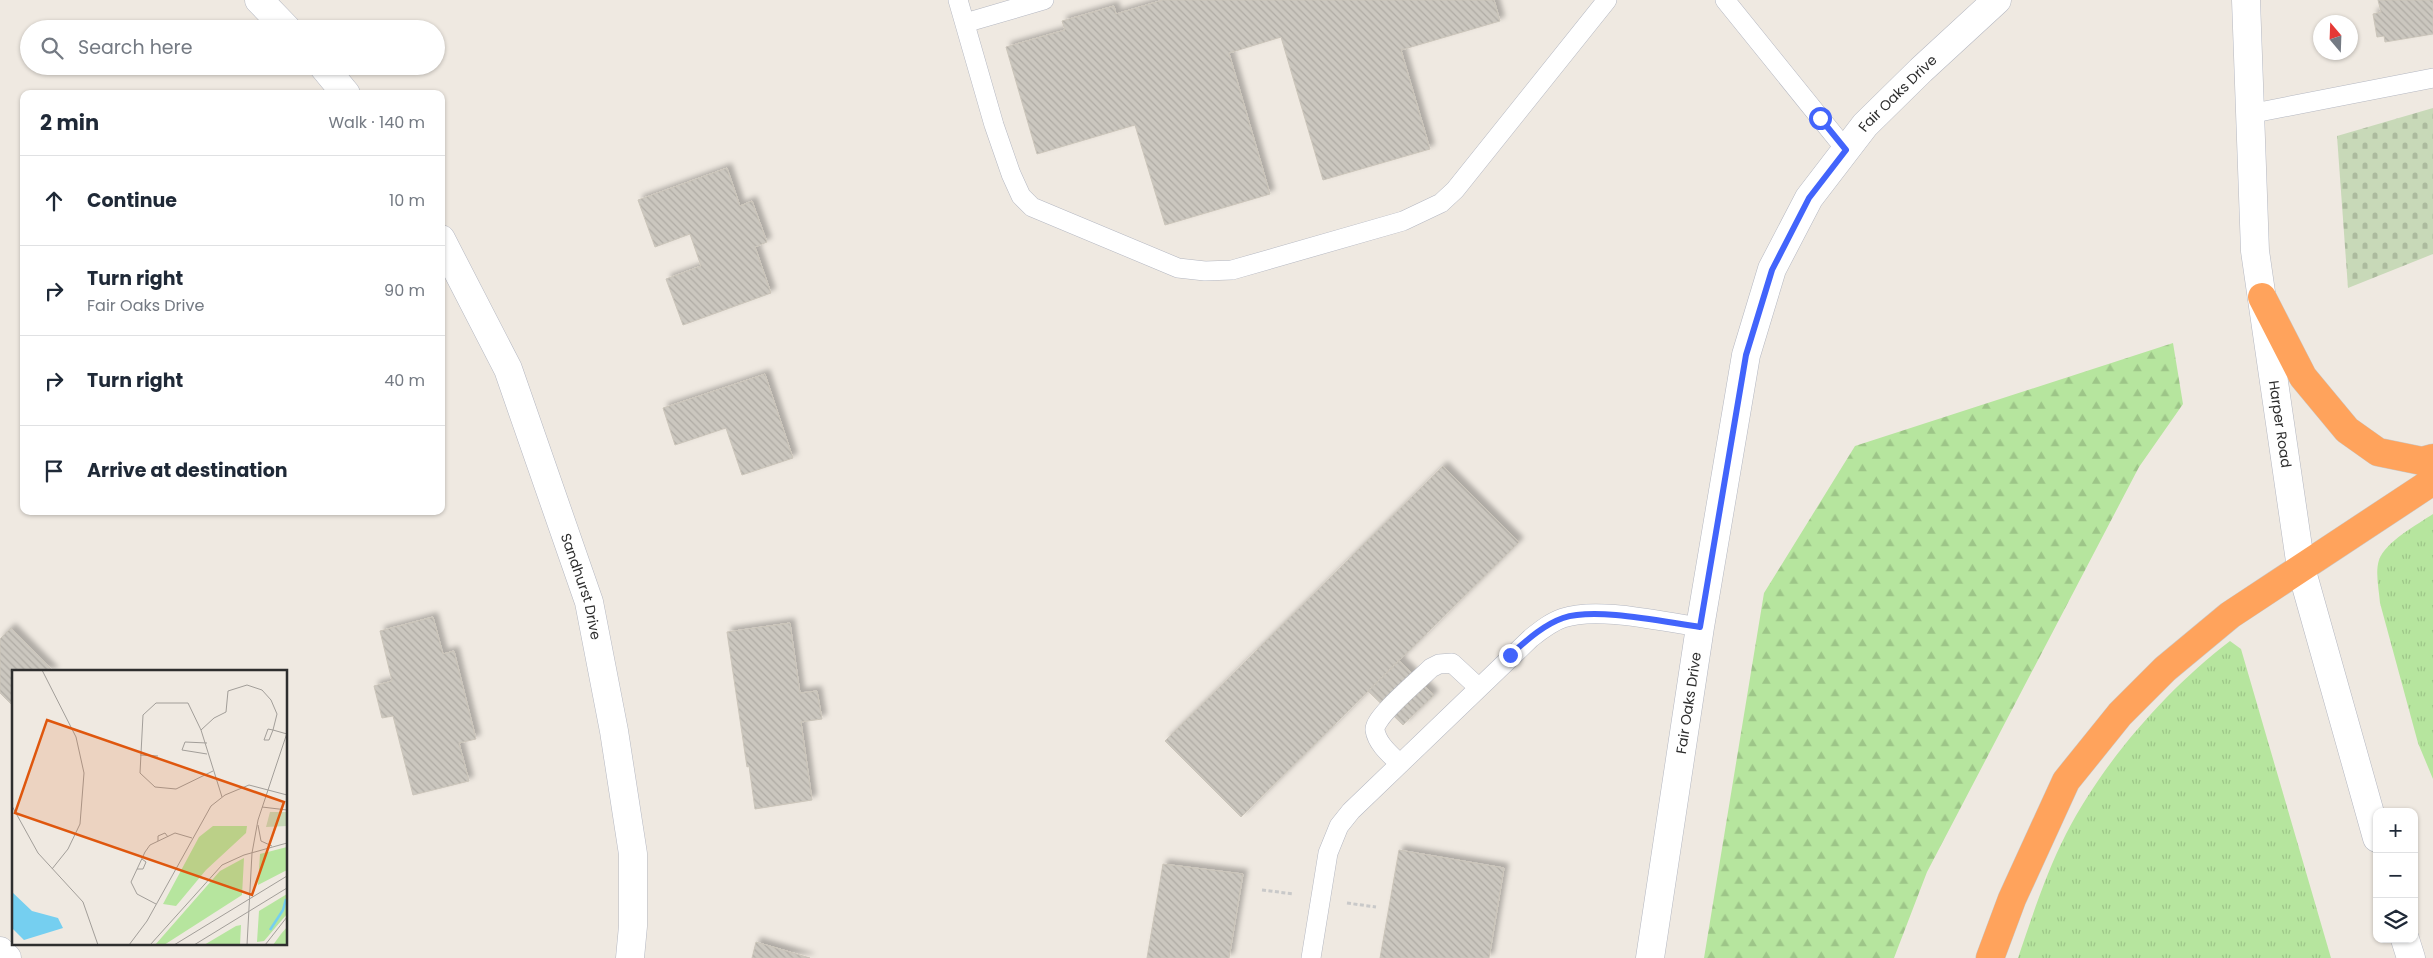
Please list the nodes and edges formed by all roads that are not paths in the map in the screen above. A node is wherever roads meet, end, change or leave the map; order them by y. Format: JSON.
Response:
{"nodes":[{"id":1,"x":259,"y":0,"type":"edge"},
{"id":2,"x":958,"y":0,"type":"edge"},
{"id":3,"x":1044,"y":0,"type":"edge"},
{"id":4,"x":1607,"y":0,"type":"edge"},
{"id":5,"x":1725,"y":0,"type":"edge"},
{"id":6,"x":1997,"y":0,"type":"edge"},
{"id":7,"x":2246,"y":0,"type":"edge"},
{"id":8,"x":278,"y":20,"type":"edge"},
{"id":9,"x":965,"y":23,"type":"junction"},
{"id":10,"x":330,"y":75,"type":"edge"},
{"id":11,"x":2433,"y":78,"type":"edge"},
{"id":12,"x":343,"y":90,"type":"edge"},
{"id":13,"x":2249,"y":114,"type":"junction"},
{"id":14,"x":1846,"y":150,"type":"junction"},
{"id":15,"x":445,"y":247,"type":"edge"},
{"id":16,"x":2262,"y":297,"type":"junction"},
{"id":17,"x":2433,"y":458,"type":"edge"},
{"id":18,"x":2433,"y":481,"type":"edge"},
{"id":19,"x":2301,"y":568,"type":"junction"},
{"id":20,"x":1700,"y":627,"type":"junction"},
{"id":21,"x":1478,"y":687,"type":"junction"},
{"id":22,"x":1400,"y":764,"type":"junction"},
{"id":23,"x":2373,"y":824,"type":"edge"},
{"id":24,"x":2406,"y":943,"type":"edge"},
{"id":25,"x":0,"y":951,"type":"edge"},
{"id":26,"x":7,"y":958,"type":"edge"},
{"id":27,"x":630,"y":958,"type":"edge"},
{"id":28,"x":1311,"y":958,"type":"edge"},
{"id":29,"x":1650,"y":958,"type":"edge"},
{"id":30,"x":1990,"y":958,"type":"edge"},
{"id":31,"x":2410,"y":958,"type":"edge"}],
"edges":[{"from":1,"to":8,"type":"street"},
{"from":2,"to":9,"type":"lane"},
{"from":3,"to":9,"type":"lane"},
{"from":4,"to":9,"type":"lane"},
{"from":5,"to":14,"type":"lane"},
{"from":6,"to":14,"type":"street","name":"Fair Oaks Drive"},
{"from":7,"to":13,"type":"street","name":"Harper Road"},
{"from":10,"to":12,"type":"street"},
{"from":11,"to":13,"type":"lane"},
{"from":13,"to":16,"type":"street","name":"Harper Road"},
{"from":14,"to":20,"type":"street","name":"Fair Oaks Drive"},
{"from":15,"to":27,"type":"street","name":"Sandhurst Drive"},
{"from":16,"to":17,"type":"highway"},
{"from":16,"to":19,"type":"street","name":"Harper Road"},
{"from":18,"to":19,"type":"highway"},
{"from":19,"to":23,"type":"street","name":"Harper Road"},
{"from":19,"to":30,"type":"highway"},
{"from":20,"to":21,"type":"lane"},
{"from":20,"to":29,"type":"street","name":"Fair Oaks Drive"},
{"from":21,"to":22,"type":"lane"},
{"from":21,"to":22,"type":"lane"},
{"from":22,"to":28,"type":"lane"},
{"from":24,"to":31,"type":"street"},
{"from":25,"to":26,"type":"street"}]}
